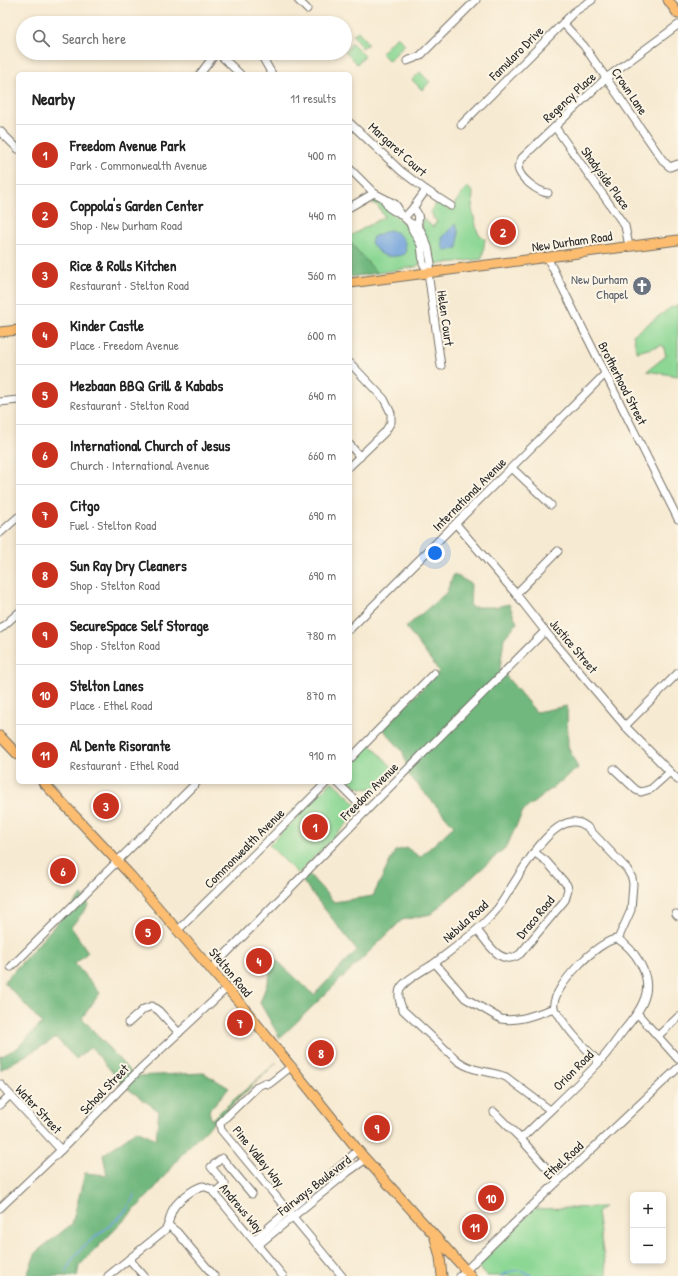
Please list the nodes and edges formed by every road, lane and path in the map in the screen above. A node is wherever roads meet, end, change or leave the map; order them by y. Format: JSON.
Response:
{"nodes":[{"id":1,"x":298,"y":0,"type":"edge"},
{"id":2,"x":476,"y":0,"type":"edge"},
{"id":3,"x":577,"y":0,"type":"edge"},
{"id":4,"x":592,"y":0,"type":"edge"},
{"id":5,"x":668,"y":0,"type":"edge"},
{"id":6,"x":582,"y":7,"type":"junction"},
{"id":7,"x":307,"y":10,"type":"dead end"},
{"id":8,"x":678,"y":14,"type":"edge"},
{"id":9,"x":563,"y":23,"type":"junction"},
{"id":10,"x":678,"y":25,"type":"edge"},
{"id":11,"x":211,"y":60,"type":"edge"},
{"id":12,"x":225,"y":60,"type":"edge"},
{"id":13,"x":264,"y":60,"type":"edge"},
{"id":14,"x":407,"y":61,"type":"dead end"},
{"id":15,"x":202,"y":72,"type":"edge"},
{"id":16,"x":238,"y":72,"type":"edge"},
{"id":17,"x":271,"y":72,"type":"edge"},
{"id":18,"x":606,"y":78,"type":"junction"},
{"id":19,"x":352,"y":125,"type":"edge"},
{"id":20,"x":461,"y":125,"type":"dead end"},
{"id":21,"x":555,"y":128,"type":"junction"},
{"id":22,"x":0,"y":131,"type":"edge"},
{"id":23,"x":16,"y":147,"type":"edge"},
{"id":24,"x":678,"y":164,"type":"edge"},
{"id":25,"x":352,"y":171,"type":"edge"},
{"id":26,"x":426,"y":190,"type":"junction"},
{"id":27,"x":374,"y":193,"type":"junction"},
{"id":28,"x":548,"y":194,"type":"dead end"},
{"id":29,"x":352,"y":206,"type":"edge"},
{"id":30,"x":451,"y":206,"type":"dead end"},
{"id":31,"x":413,"y":208,"type":"junction"},
{"id":32,"x":411,"y":222,"type":"junction"},
{"id":33,"x":678,"y":240,"type":"edge"},
{"id":34,"x":629,"y":246,"type":"junction"},
{"id":35,"x":547,"y":257,"type":"junction"},
{"id":36,"x":428,"y":272,"type":"junction"},
{"id":37,"x":352,"y":283,"type":"edge"},
{"id":38,"x":16,"y":330,"type":"edge"},
{"id":39,"x":0,"y":332,"type":"edge"},
{"id":40,"x":352,"y":365,"type":"edge"},
{"id":41,"x":441,"y":366,"type":"dead end"},
{"id":42,"x":605,"y":374,"type":"junction"},
{"id":43,"x":16,"y":400,"type":"edge"},
{"id":44,"x":0,"y":402,"type":"edge"},
{"id":45,"x":352,"y":447,"type":"edge"},
{"id":46,"x":360,"y":456,"type":"junction"},
{"id":47,"x":352,"y":464,"type":"edge"},
{"id":48,"x":512,"y":468,"type":"junction"},
{"id":49,"x":551,"y":505,"type":"dead end"},
{"id":50,"x":16,"y":519,"type":"edge"},
{"id":51,"x":678,"y":519,"type":"edge"},
{"id":52,"x":456,"y":524,"type":"junction"},
{"id":53,"x":0,"y":533,"type":"edge"},
{"id":54,"x":558,"y":551,"type":"dead end"},
{"id":55,"x":516,"y":594,"type":"junction"},
{"id":56,"x":16,"y":615,"type":"edge"},
{"id":57,"x":352,"y":627,"type":"edge"},
{"id":58,"x":0,"y":629,"type":"edge"},
{"id":59,"x":545,"y":631,"type":"junction"},
{"id":60,"x":434,"y":673,"type":"dead end"},
{"id":61,"x":678,"y":673,"type":"edge"},
{"id":62,"x":625,"y":726,"type":"junction"},
{"id":63,"x":0,"y":736,"type":"edge"},
{"id":64,"x":16,"y":753,"type":"edge"},
{"id":65,"x":352,"y":757,"type":"edge"},
{"id":66,"x":614,"y":769,"type":"dead end"},
{"id":67,"x":670,"y":772,"type":"junction"},
{"id":68,"x":678,"y":780,"type":"edge"},
{"id":69,"x":45,"y":784,"type":"edge"},
{"id":70,"x":195,"y":784,"type":"edge"},
{"id":71,"x":325,"y":784,"type":"edge"},
{"id":72,"x":339,"y":784,"type":"edge"},
{"id":73,"x":366,"y":811,"type":"junction"},
{"id":74,"x":534,"y":852,"type":"junction"},
{"id":75,"x":118,"y":861,"type":"junction"},
{"id":76,"x":178,"y":930,"type":"junction"},
{"id":77,"x":477,"y":930,"type":"junction"},
{"id":78,"x":618,"y":939,"type":"junction"},
{"id":79,"x":435,"y":963,"type":"junction"},
{"id":80,"x":11,"y":967,"type":"dead end"},
{"id":81,"x":211,"y":969,"type":"junction"},
{"id":82,"x":227,"y":988,"type":"junction"},
{"id":83,"x":554,"y":1008,"type":"junction"},
{"id":84,"x":637,"y":1014,"type":"junction"},
{"id":85,"x":678,"y":1017,"type":"edge"},
{"id":86,"x":128,"y":1023,"type":"dead end"},
{"id":87,"x":179,"y":1033,"type":"junction"},
{"id":88,"x":658,"y":1036,"type":"junction"},
{"id":89,"x":678,"y":1059,"type":"edge"},
{"id":90,"x":600,"y":1062,"type":"junction"},
{"id":91,"x":292,"y":1066,"type":"junction"},
{"id":92,"x":678,"y":1068,"type":"edge"},
{"id":93,"x":0,"y":1084,"type":"edge"},
{"id":94,"x":10,"y":1095,"type":"junction"},
{"id":95,"x":0,"y":1106,"type":"edge"},
{"id":96,"x":550,"y":1110,"type":"junction"},
{"id":97,"x":494,"y":1112,"type":"dead end"},
{"id":98,"x":521,"y":1139,"type":"junction"},
{"id":99,"x":61,"y":1150,"type":"junction"},
{"id":100,"x":358,"y":1150,"type":"junction"},
{"id":101,"x":366,"y":1159,"type":"junction"},
{"id":102,"x":558,"y":1181,"type":"junction"},
{"id":103,"x":214,"y":1193,"type":"junction"},
{"id":104,"x":252,"y":1194,"type":"dead end"},
{"id":105,"x":0,"y":1208,"type":"edge"},
{"id":106,"x":291,"y":1214,"type":"junction"},
{"id":107,"x":168,"y":1224,"type":"junction"},
{"id":108,"x":435,"y":1236,"type":"junction"},
{"id":109,"x":256,"y":1243,"type":"junction"},
{"id":110,"x":130,"y":1259,"type":"junction"},
{"id":111,"x":465,"y":1274,"type":"edge"},
{"id":112,"x":108,"y":1276,"type":"edge"},
{"id":113,"x":144,"y":1276,"type":"edge"},
{"id":114,"x":214,"y":1276,"type":"edge"},
{"id":115,"x":283,"y":1276,"type":"edge"},
{"id":116,"x":342,"y":1276,"type":"edge"},
{"id":117,"x":442,"y":1276,"type":"edge"}],
"edges":[{"from":1,"to":7,"type":"street"},
{"from":2,"to":14,"type":"street"},
{"from":3,"to":6,"type":"street"},
{"from":4,"to":6,"type":"street","name":"Famularo Drive"},
{"from":5,"to":8,"type":"main road"},
{"from":6,"to":9,"type":"street","name":"Famularo Drive"},
{"from":9,"to":18,"type":"street","name":"Crown Lane"},
{"from":9,"to":20,"type":"street","name":"Famularo Drive"},
{"from":10,"to":18,"type":"street","name":"Regency Place"},
{"from":11,"to":15,"type":"street"},
{"from":12,"to":16,"type":"street"},
{"from":13,"to":17,"type":"street"},
{"from":18,"to":21,"type":"street","name":"Regency Place"},
{"from":18,"to":24,"type":"street","name":"Crown Lane"},
{"from":19,"to":26,"type":"street","name":"Margaret Court"},
{"from":21,"to":28,"type":"street","name":"Regency Place"},
{"from":21,"to":34,"type":"street","name":"Shadyside Place"},
{"from":22,"to":23,"type":"street"},
{"from":25,"to":27,"type":"street"},
{"from":26,"to":30,"type":"street","name":"Margaret Court"},
{"from":26,"to":31,"type":"street"},
{"from":27,"to":29,"type":"street"},
{"from":27,"to":32,"type":"street"},
{"from":31,"to":32,"type":"street"},
{"from":31,"to":32,"type":"street","name":"Helen Court"},
{"from":32,"to":36,"type":"street","name":"Helen Court"},
{"from":33,"to":34,"type":"main road","name":"New Durham Road"},
{"from":34,"to":35,"type":"main road","name":"New Durham Road"},
{"from":35,"to":36,"type":"main road","name":"New Durham Road"},
{"from":35,"to":42,"type":"street","name":"Brotherhood Street"},
{"from":36,"to":37,"type":"main road","name":"New Durham Road"},
{"from":36,"to":41,"type":"street","name":"Helen Court"},
{"from":38,"to":39,"type":"main road"},
{"from":40,"to":46,"type":"street"},
{"from":42,"to":48,"type":"street","name":"International Avenue"},
{"from":42,"to":51,"type":"street","name":"Brotherhood Street"},
{"from":43,"to":44,"type":"street"},
{"from":45,"to":46,"type":"street"},
{"from":46,"to":47,"type":"street"},
{"from":48,"to":49,"type":"street"},
{"from":48,"to":52,"type":"street","name":"International Avenue"},
{"from":50,"to":53,"type":"street"},
{"from":52,"to":55,"type":"street","name":"Justice Street"},
{"from":52,"to":57,"type":"street","name":"International Avenue"},
{"from":54,"to":55,"type":"street"},
{"from":55,"to":59,"type":"street","name":"Justice Street"},
{"from":56,"to":58,"type":"street"},
{"from":59,"to":62,"type":"street","name":"Justice Street"},
{"from":59,"to":73,"type":"street","name":"Freedom Avenue"},
{"from":60,"to":65,"type":"street"},
{"from":61,"to":62,"type":"street"},
{"from":62,"to":67,"type":"street","name":"Justice Street"},
{"from":63,"to":64,"type":"main road"},
{"from":66,"to":67,"type":"street"},
{"from":67,"to":68,"type":"street","name":"Justice Street"},
{"from":69,"to":75,"type":"main road","name":"Stelton Road"},
{"from":70,"to":75,"type":"street"},
{"from":71,"to":76,"type":"street","name":"Commonwealth Avenue"},
{"from":72,"to":73,"type":"street"},
{"from":73,"to":81,"type":"street","name":"Freedom Avenue"},
{"from":74,"to":77,"type":"street","name":"Nebula Road"},
{"from":74,"to":77,"type":"street","name":"Draco Road"},
{"from":74,"to":78,"type":"street","name":"Nebula Road"},
{"from":75,"to":76,"type":"main road","name":"Stelton Road"},
{"from":75,"to":80,"type":"street"},
{"from":76,"to":81,"type":"main road","name":"Stelton Road"},
{"from":77,"to":79,"type":"street","name":"Nebula Road"},
{"from":78,"to":83,"type":"street"},
{"from":78,"to":84,"type":"street","name":"Orion Road"},
{"from":79,"to":83,"type":"street"},
{"from":79,"to":96,"type":"street","name":"Nebula Road"},
{"from":81,"to":82,"type":"main road","name":"Stelton Road"},
{"from":82,"to":87,"type":"street","name":"School Street"},
{"from":82,"to":91,"type":"main road","name":"Stelton Road"},
{"from":83,"to":90,"type":"street"},
{"from":84,"to":88,"type":"street"},
{"from":84,"to":90,"type":"street","name":"Orion Road"},
{"from":85,"to":88,"type":"street"},
{"from":86,"to":87,"type":"street"},
{"from":87,"to":99,"type":"street","name":"School Street"},
{"from":88,"to":89,"type":"street"},
{"from":90,"to":96,"type":"street","name":"Orion Road"},
{"from":91,"to":100,"type":"main road","name":"Stelton Road"},
{"from":91,"to":106,"type":"street","name":"Pine Valley Way"},
{"from":92,"to":102,"type":"street","name":"Ethel Road"},
{"from":93,"to":94,"type":"street","name":"Water Street"},
{"from":94,"to":95,"type":"street"},
{"from":94,"to":99,"type":"street","name":"Water Street"},
{"from":96,"to":98,"type":"street","name":"Orion Road"},
{"from":97,"to":98,"type":"street"},
{"from":98,"to":102,"type":"street"},
{"from":99,"to":105,"type":"street","name":"School Street"},
{"from":100,"to":101,"type":"main road","name":"Stelton Road"},
{"from":100,"to":106,"type":"street","name":"Fairways Boulevard"},
{"from":101,"to":106,"type":"street","name":"Fairways Boulevard"},
{"from":101,"to":108,"type":"main road","name":"Stelton Road"},
{"from":102,"to":111,"type":"street","name":"Ethel Road"},
{"from":103,"to":104,"type":"street"},
{"from":103,"to":107,"type":"street","name":"Andrews Way"},
{"from":103,"to":109,"type":"street","name":"Andrews Way"},
{"from":106,"to":109,"type":"street","name":"Fairways Boulevard"},
{"from":106,"to":116,"type":"street","name":"Pine Valley Way"},
{"from":107,"to":110,"type":"street","name":"Andrews Way"},
{"from":107,"to":114,"type":"street"},
{"from":108,"to":111,"type":"main road","name":"Stelton Road"},
{"from":108,"to":117,"type":"main road"},
{"from":109,"to":115,"type":"street","name":"Andrews Way"},
{"from":110,"to":112,"type":"street","name":"Andrews Way"},
{"from":110,"to":113,"type":"street"}]}
